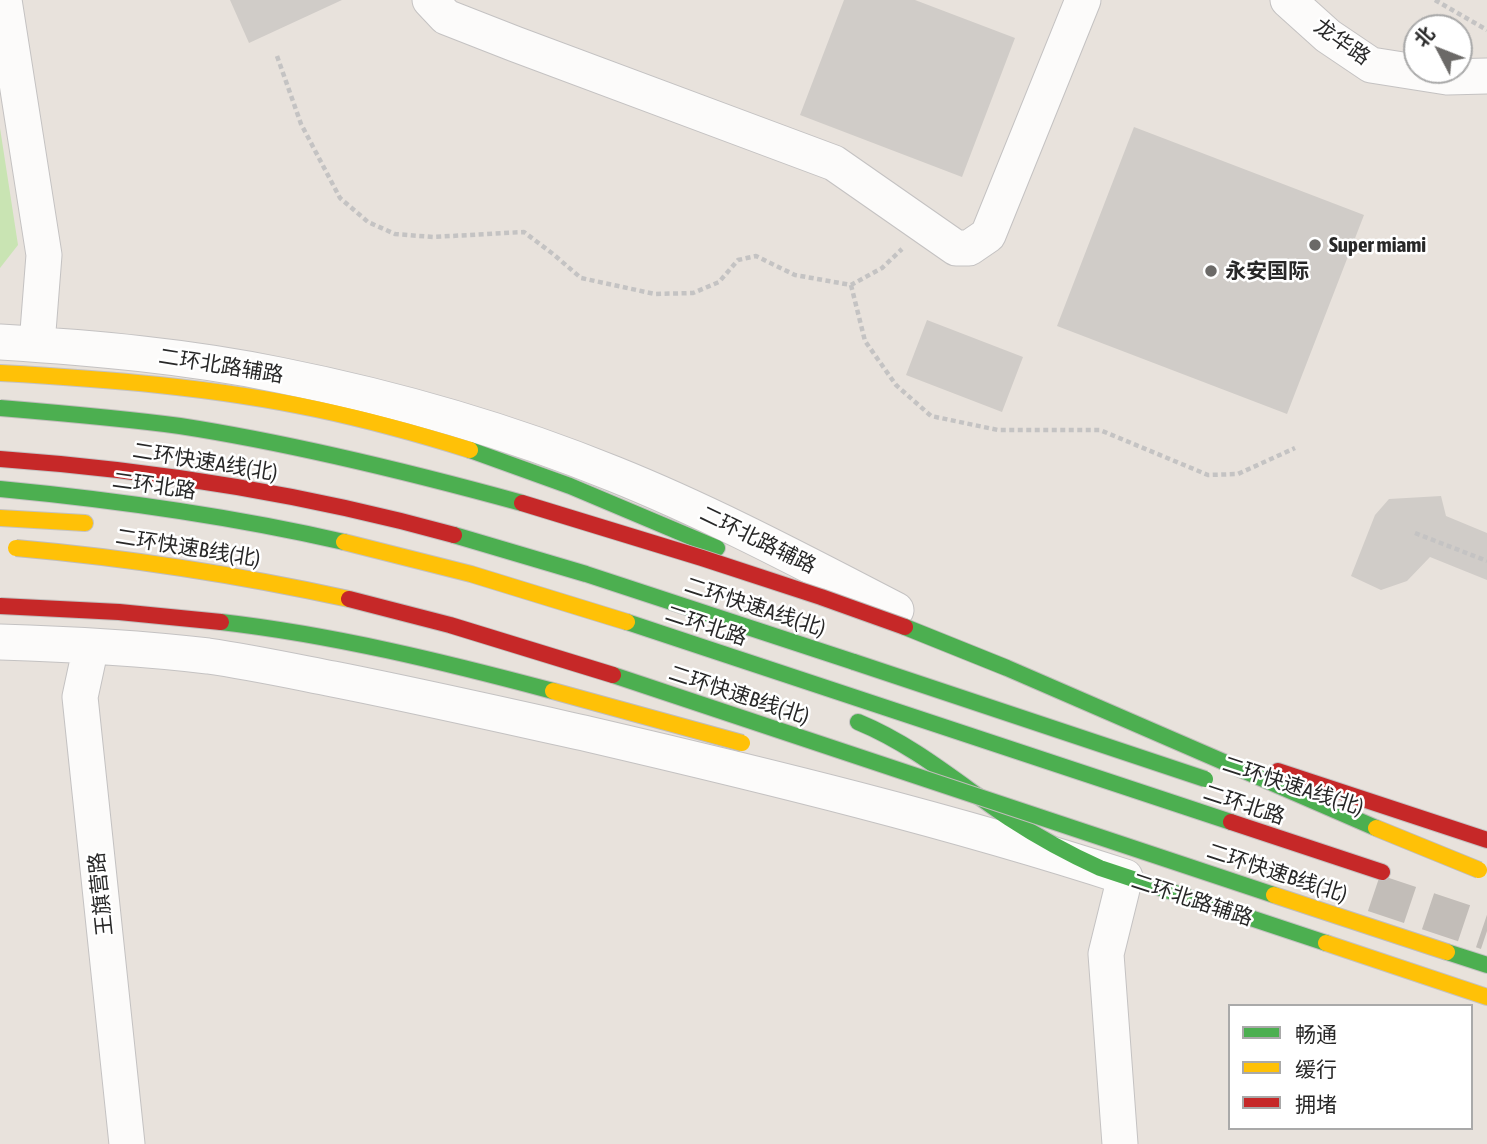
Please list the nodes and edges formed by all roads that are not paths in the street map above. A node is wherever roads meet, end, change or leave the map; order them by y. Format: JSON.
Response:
{"nodes":[{"id":1,"x":4,"y":0,"type":"edge"},
{"id":2,"x":430,"y":0,"type":"edge"},
{"id":3,"x":1083,"y":0,"type":"edge"},
{"id":4,"x":1288,"y":0,"type":"edge"},
{"id":5,"x":1487,"y":76,"type":"edge"},
{"id":6,"x":0,"y":342,"type":"edge"},
{"id":7,"x":37,"y":344,"type":"junction"},
{"id":8,"x":0,"y":373,"type":"edge"},
{"id":9,"x":0,"y":408,"type":"edge"},
{"id":10,"x":0,"y":459,"type":"edge"},
{"id":11,"x":0,"y":489,"type":"edge"},
{"id":12,"x":0,"y":518,"type":"edge"},
{"id":13,"x":102,"y":525,"type":"dead end"},
{"id":14,"x":0,"y":548,"type":"edge"},
{"id":15,"x":0,"y":606,"type":"edge"},
{"id":16,"x":870,"y":614,"type":"junction"},
{"id":17,"x":0,"y":642,"type":"edge"},
{"id":18,"x":92,"y":646,"type":"junction"},
{"id":19,"x":865,"y":701,"type":"junction"},
{"id":20,"x":1176,"y":737,"type":"junction"},
{"id":21,"x":759,"y":747,"type":"dead end"},
{"id":22,"x":937,"y":748,"type":"dead end"},
{"id":23,"x":875,"y":779,"type":"dead end"},
{"id":24,"x":1219,"y":783,"type":"dead end"},
{"id":25,"x":1284,"y":805,"type":"dead end"},
{"id":26,"x":1487,"y":840,"type":"edge"},
{"id":27,"x":1116,"y":842,"type":"junction"},
{"id":28,"x":1483,"y":871,"type":"edge"},
{"id":29,"x":1382,"y":872,"type":"dead end"},
{"id":30,"x":1125,"y":877,"type":"junction"},
{"id":31,"x":1487,"y":965,"type":"edge"},
{"id":32,"x":1487,"y":978,"type":"edge"},
{"id":33,"x":1437,"y":981,"type":"junction"},
{"id":34,"x":1487,"y":997,"type":"edge"},
{"id":35,"x":127,"y":1144,"type":"edge"},
{"id":36,"x":1120,"y":1144,"type":"edge"}],
"edges":[{"from":1,"to":7,"type":"street"},
{"from":2,"to":3,"type":"street"},
{"from":4,"to":5,"type":"street","name":"龙华路"},
{"from":6,"to":7,"type":"street","name":"二环北路辅路"},
{"from":7,"to":20,"type":"street","name":"二环北路辅路"},
{"from":8,"to":16,"type":"main road","bridge":true},
{"from":9,"to":16,"type":"main road","bridge":true},
{"from":10,"to":24,"type":"main road","name":"二环快速A线(北)","bridge":true},
{"from":11,"to":19,"type":"main road","name":"二环北路"},
{"from":12,"to":13,"type":"main road"},
{"from":14,"to":27,"type":"main road","name":"二环快速B线(北)","bridge":true},
{"from":15,"to":21,"type":"main road","bridge":true},
{"from":16,"to":28,"type":"main road","bridge":true},
{"from":17,"to":18,"type":"street","name":"二环北路辅路"},
{"from":18,"to":30,"type":"street","name":"二环北路辅路"},
{"from":18,"to":35,"type":"street","name":"王旗营路"},
{"from":19,"to":20,"type":"main road"},
{"from":19,"to":29,"type":"main road","name":"二环北路"},
{"from":20,"to":26,"type":"main road","name":"二环北路辅路"},
{"from":22,"to":30,"type":"main road"},
{"from":23,"to":27,"type":"main road","bridge":true},
{"from":25,"to":28,"type":"main road","name":"二环快速A线(北)","bridge":true},
{"from":27,"to":31,"type":"main road","name":"二环快速B线(北)","bridge":true},
{"from":30,"to":33,"type":"main road","name":"二环北路辅路"},
{"from":30,"to":36,"type":"street"},
{"from":32,"to":33,"type":"main road"},
{"from":33,"to":34,"type":"main road"}]}
